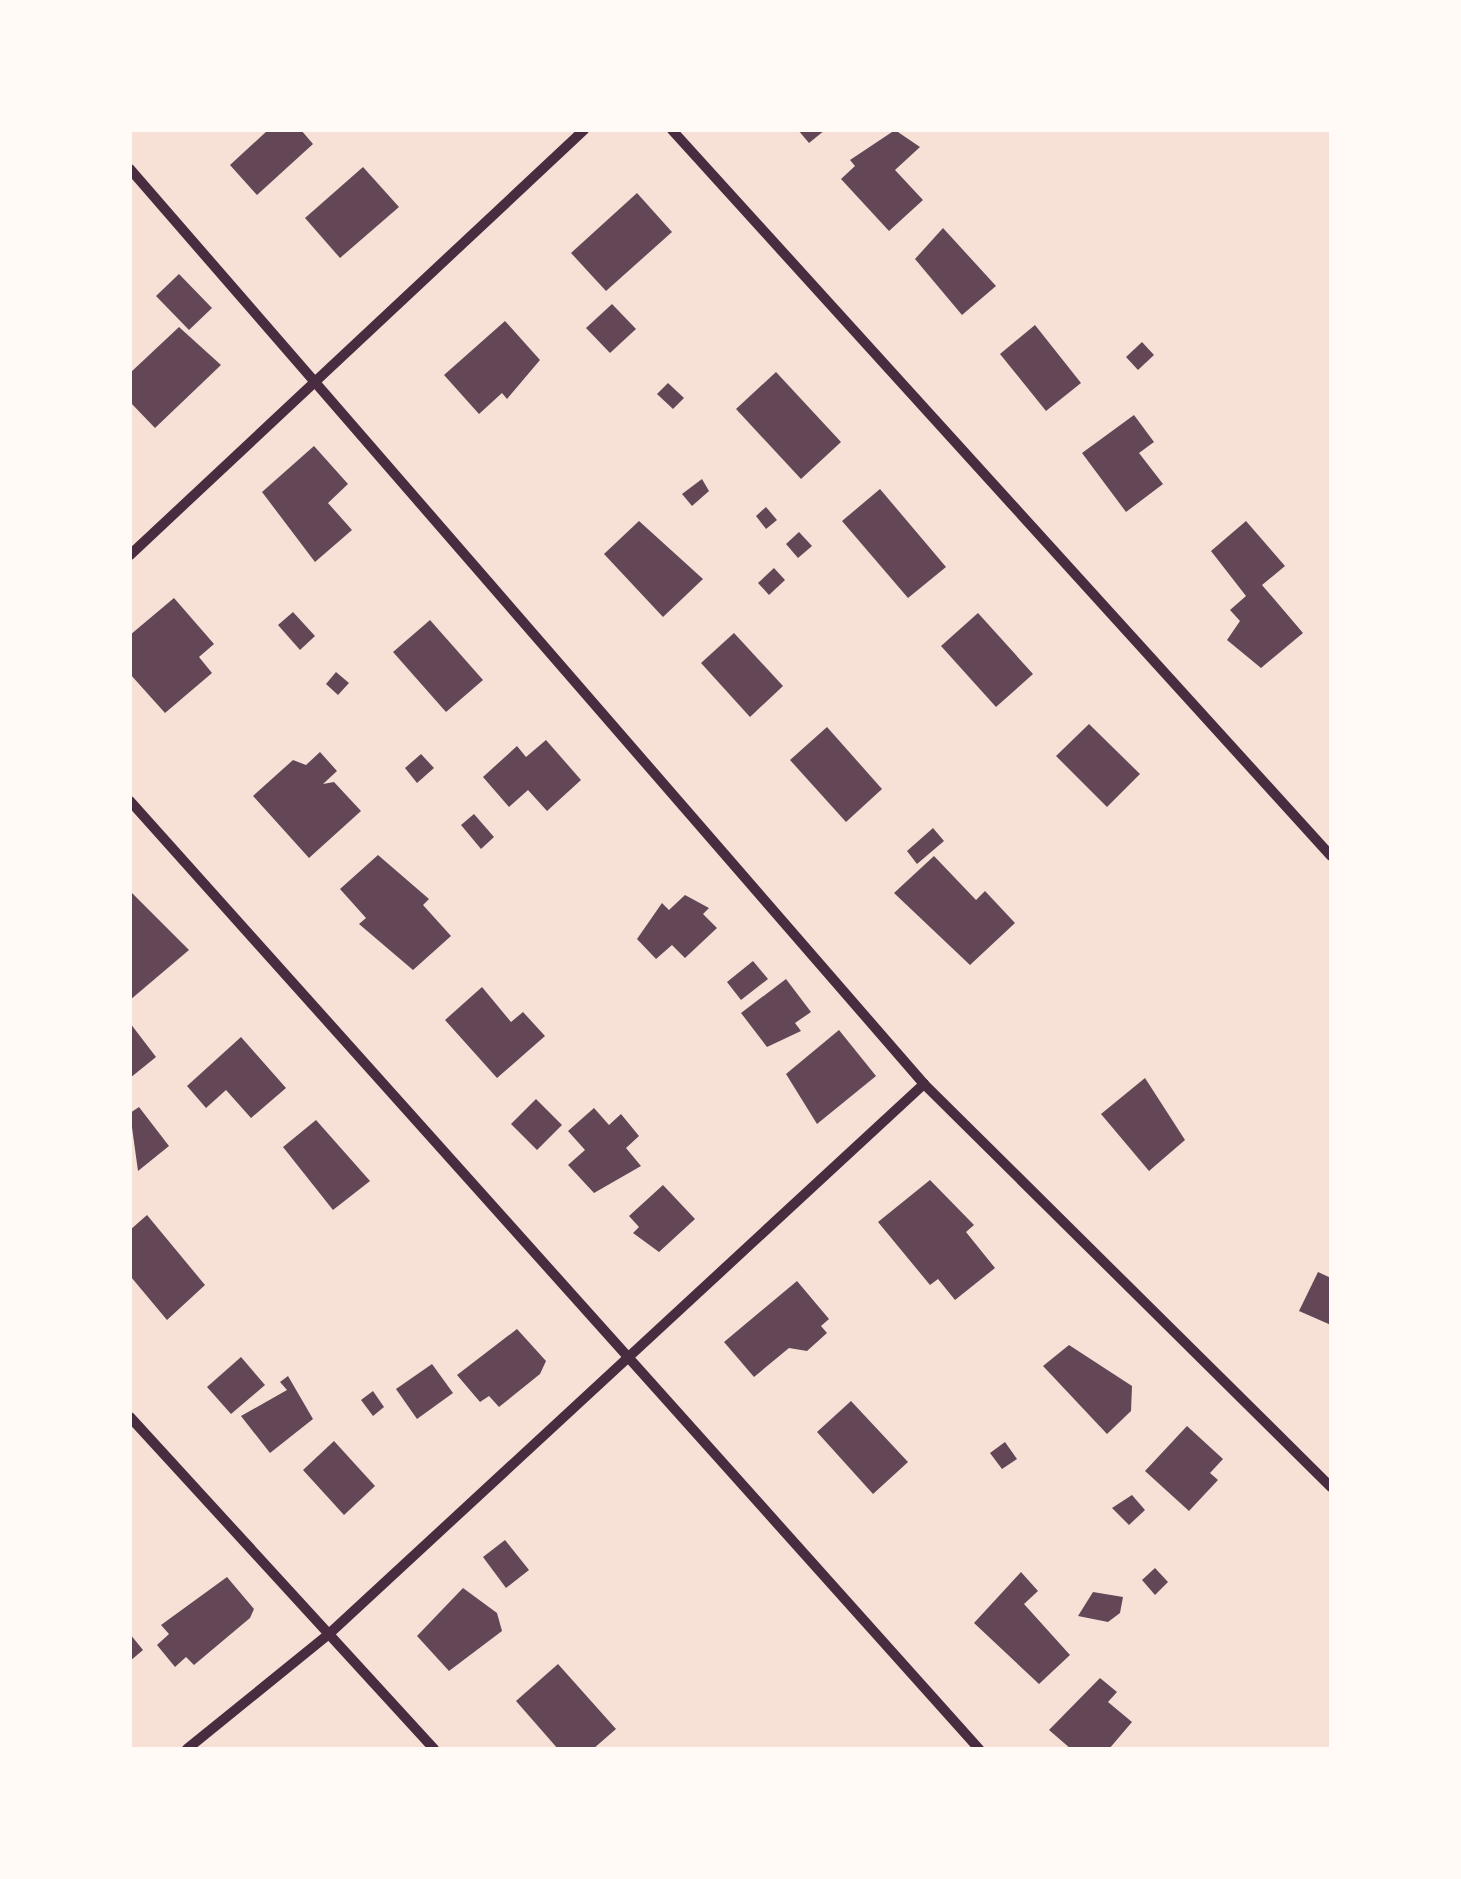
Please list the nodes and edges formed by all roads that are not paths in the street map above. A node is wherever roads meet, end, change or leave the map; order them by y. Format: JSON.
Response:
{"nodes":[{"id":1,"x":584,"y":130,"type":"edge"},
{"id":2,"x":672,"y":130,"type":"edge"},
{"id":3,"x":130,"y":169,"type":"edge"},
{"id":4,"x":318,"y":380,"type":"junction"},
{"id":5,"x":130,"y":556,"type":"edge"},
{"id":6,"x":130,"y":801,"type":"edge"},
{"id":7,"x":1331,"y":856,"type":"edge"},
{"id":8,"x":924,"y":1084,"type":"junction"},
{"id":9,"x":628,"y":1362,"type":"junction"},
{"id":10,"x":130,"y":1417,"type":"edge"},
{"id":11,"x":1331,"y":1487,"type":"edge"},
{"id":12,"x":330,"y":1633,"type":"junction"},
{"id":13,"x":187,"y":1749,"type":"edge"},
{"id":14,"x":434,"y":1749,"type":"edge"},
{"id":15,"x":978,"y":1749,"type":"edge"}],
"edges":[{"from":1,"to":4,"type":"street"},
{"from":2,"to":7,"type":"street"},
{"from":3,"to":4,"type":"street"},
{"from":4,"to":5,"type":"street"},
{"from":4,"to":8,"type":"street"},
{"from":6,"to":9,"type":"street"},
{"from":8,"to":9,"type":"street"},
{"from":8,"to":11,"type":"street"},
{"from":9,"to":12,"type":"street"},
{"from":9,"to":15,"type":"street"},
{"from":10,"to":12,"type":"street"},
{"from":12,"to":13,"type":"street"},
{"from":12,"to":14,"type":"street"}]}
